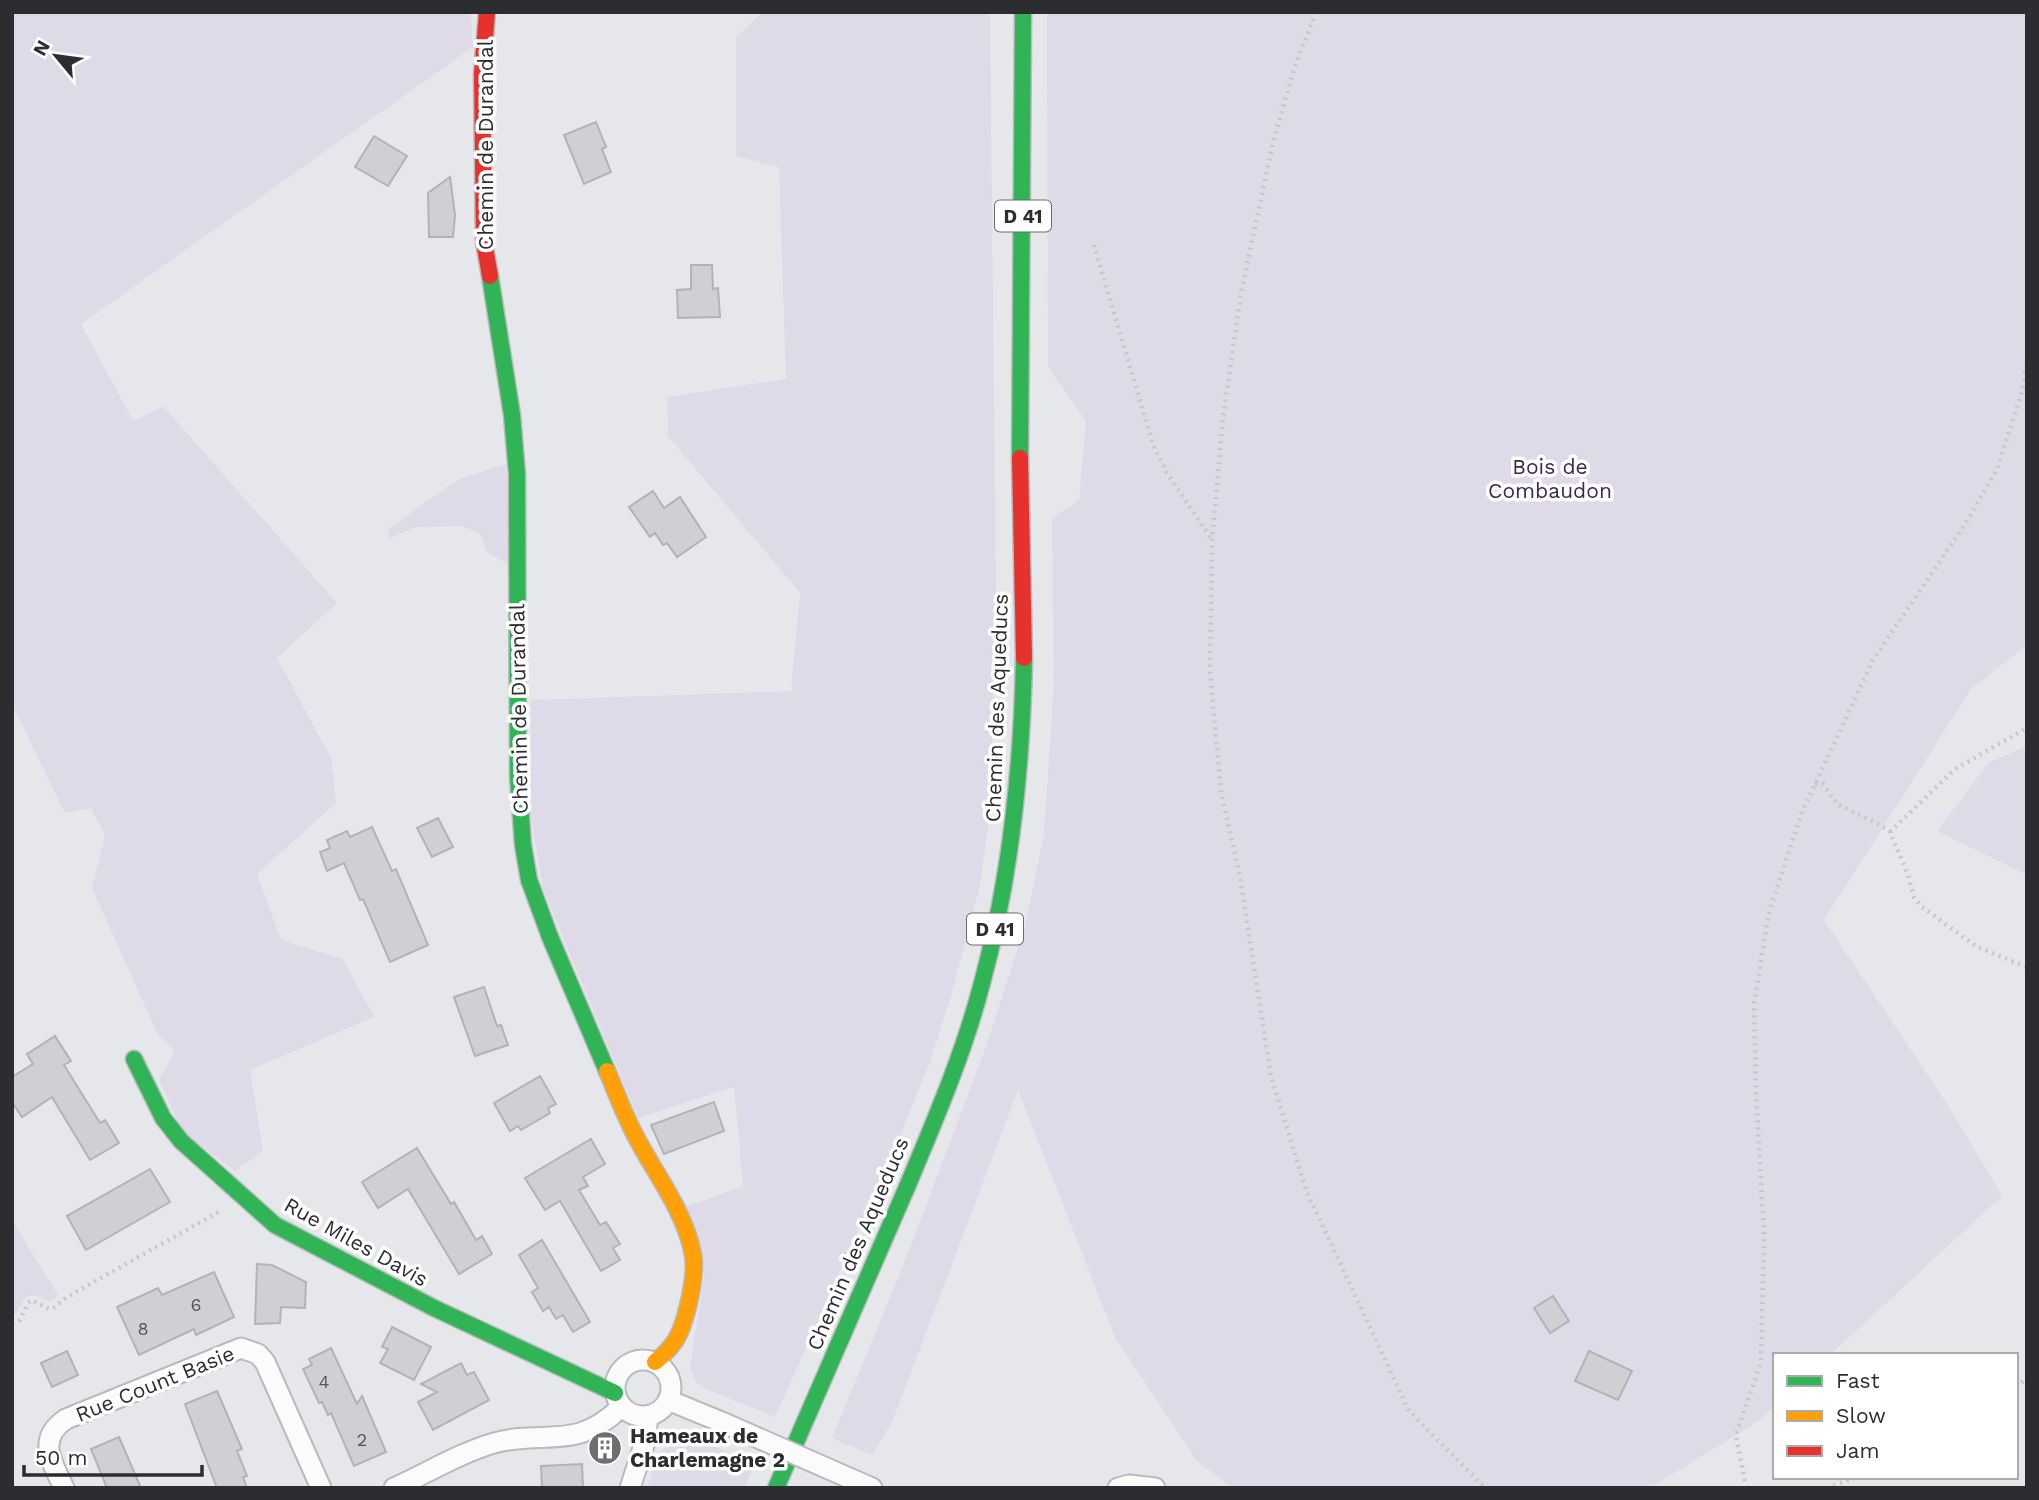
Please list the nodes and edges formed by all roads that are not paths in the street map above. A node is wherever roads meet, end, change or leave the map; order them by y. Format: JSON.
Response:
{"nodes":[{"id":1,"x":487,"y":12,"type":"edge"},
{"id":2,"x":1023,"y":12,"type":"edge"},
{"id":3,"x":134,"y":1059,"type":"dead end"},
{"id":4,"x":655,"y":1362,"type":"junction"},
{"id":5,"x":618,"y":1400,"type":"junction"},
{"id":6,"x":668,"y":1400,"type":"junction"},
{"id":7,"x":648,"y":1416,"type":"junction"},
{"id":8,"x":864,"y":1484,"type":"edge"},
{"id":9,"x":64,"y":1488,"type":"edge"},
{"id":10,"x":321,"y":1488,"type":"edge"},
{"id":11,"x":394,"y":1488,"type":"edge"},
{"id":12,"x":630,"y":1488,"type":"edge"},
{"id":13,"x":776,"y":1488,"type":"edge"},
{"id":14,"x":1118,"y":1488,"type":"edge"},
{"id":15,"x":1155,"y":1488,"type":"edge"}],
"edges":[{"from":1,"to":4,"type":"street","name":"Chemin de Durandal"},
{"from":2,"to":13,"type":"street","name":"Chemin des Aqueducs","number":"D 41"},
{"from":3,"to":5,"type":"street","name":"Rue Miles Davis"},
{"from":4,"to":5,"type":"street"},
{"from":4,"to":6,"type":"street"},
{"from":5,"to":7,"type":"street"},
{"from":5,"to":11,"type":"street"},
{"from":6,"to":7,"type":"street"},
{"from":6,"to":8,"type":"street","bridge":true},
{"from":7,"to":12,"type":"street"},
{"from":9,"to":10,"type":"street","name":"Rue Count Basie"},
{"from":14,"to":15,"type":"street"}]}
